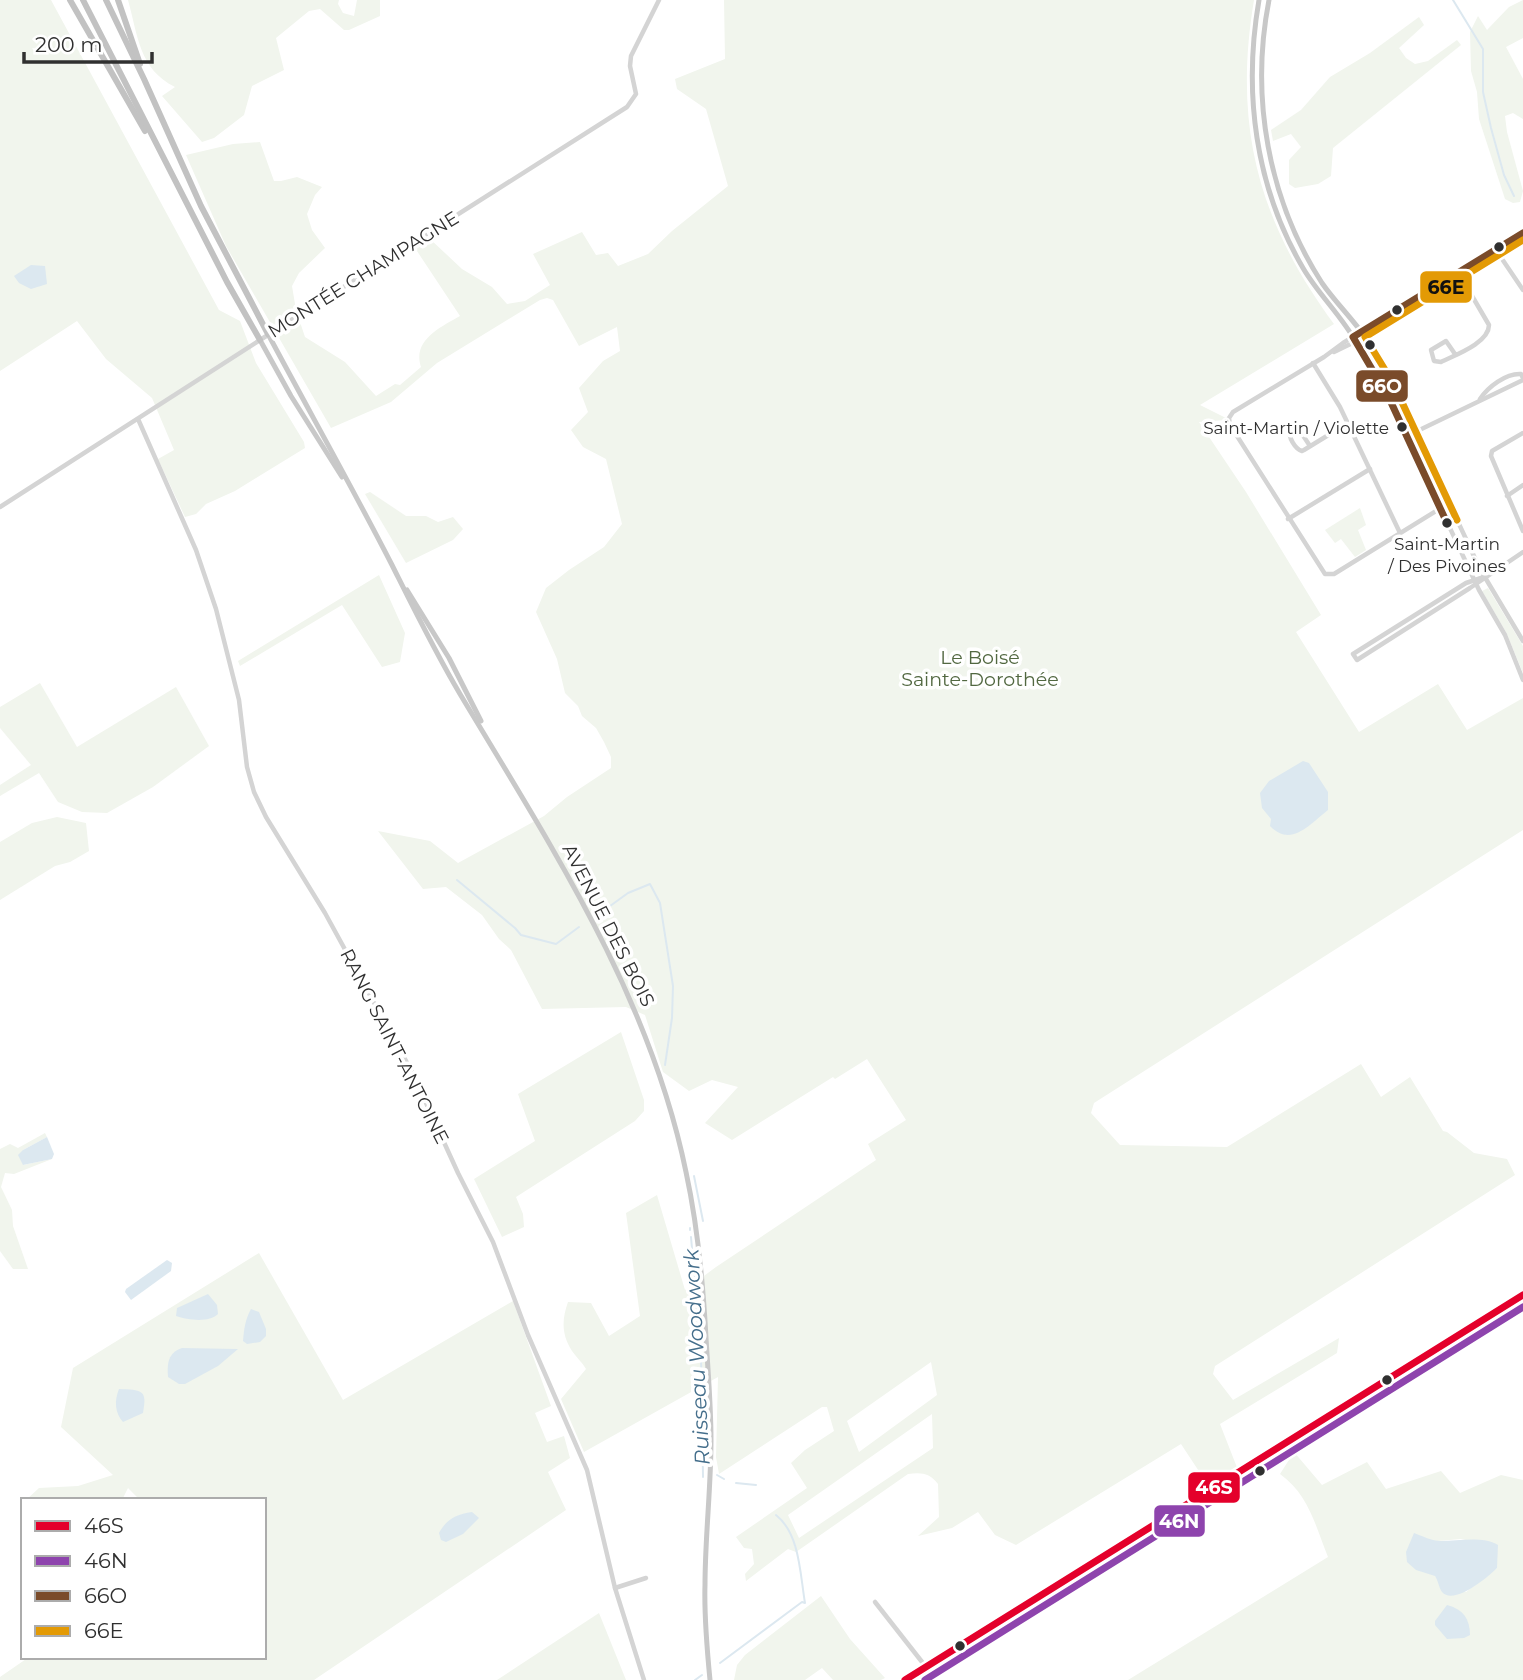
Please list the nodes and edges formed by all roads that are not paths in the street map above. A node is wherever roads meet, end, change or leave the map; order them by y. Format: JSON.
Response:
{"nodes":[{"id":1,"x":70,"y":0,"type":"edge"},
{"id":2,"x":106,"y":0,"type":"edge"},
{"id":3,"x":118,"y":0,"type":"edge"},
{"id":4,"x":659,"y":0,"type":"edge"},
{"id":5,"x":1259,"y":0,"type":"edge"},
{"id":6,"x":1269,"y":0,"type":"edge"},
{"id":7,"x":83,"y":1,"type":"edge"},
{"id":8,"x":144,"y":79,"type":"junction"},
{"id":9,"x":170,"y":171,"type":"junction"},
{"id":10,"x":1523,"y":233,"type":"edge"},
{"id":11,"x":1523,"y":240,"type":"edge"},
{"id":12,"x":1498,"y":253,"type":"junction"},
{"id":13,"x":1460,"y":276,"type":"junction"},
{"id":14,"x":1523,"y":290,"type":"edge"},
{"id":15,"x":268,"y":334,"type":"junction"},
{"id":16,"x":1364,"y":335,"type":"junction"},
{"id":17,"x":1354,"y":339,"type":"junction"},
{"id":18,"x":260,"y":340,"type":"junction"},
{"id":19,"x":1455,"y":354,"type":"junction"},
{"id":20,"x":1313,"y":363,"type":"junction"},
{"id":21,"x":1523,"y":379,"type":"edge"},
{"id":22,"x":1479,"y":401,"type":"junction"},
{"id":23,"x":138,"y":419,"type":"junction"},
{"id":24,"x":1348,"y":423,"type":"junction"},
{"id":25,"x":1416,"y":431,"type":"junction"},
{"id":26,"x":1523,"y":432,"type":"edge"},
{"id":27,"x":1407,"y":436,"type":"junction"},
{"id":28,"x":1310,"y":446,"type":"junction"},
{"id":29,"x":1370,"y":469,"type":"junction"},
{"id":30,"x":1523,"y":485,"type":"edge"},
{"id":31,"x":352,"y":492,"type":"junction"},
{"id":32,"x":1507,"y":496,"type":"junction"},
{"id":33,"x":1449,"y":503,"type":"junction"},
{"id":34,"x":0,"y":507,"type":"edge"},
{"id":35,"x":1440,"y":508,"type":"junction"},
{"id":36,"x":1288,"y":519,"type":"junction"},
{"id":37,"x":1523,"y":531,"type":"edge"},
{"id":38,"x":1400,"y":533,"type":"junction"},
{"id":39,"x":1523,"y":552,"type":"edge"},
{"id":40,"x":1484,"y":577,"type":"junction"},
{"id":41,"x":1476,"y":582,"type":"junction"},
{"id":42,"x":1523,"y":641,"type":"edge"},
{"id":43,"x":1523,"y":680,"type":"edge"},
{"id":44,"x":1523,"y":1295,"type":"edge"},
{"id":45,"x":646,"y":1578,"type":"dead end"},
{"id":46,"x":615,"y":1588,"type":"junction"},
{"id":47,"x":875,"y":1602,"type":"dead end"},
{"id":48,"x":926,"y":1667,"type":"junction"},
{"id":49,"x":644,"y":1680,"type":"edge"},
{"id":50,"x":710,"y":1680,"type":"edge"},
{"id":51,"x":905,"y":1680,"type":"edge"}],
"edges":[{"from":1,"to":9,"type":"highway"},
{"from":2,"to":8,"type":"highway"},
{"from":3,"to":8,"type":"highway"},
{"from":4,"to":15,"type":"street","name":"MONTÉE CHAMPAGNE"},
{"from":5,"to":17,"type":"main road"},
{"from":6,"to":16,"type":"main road"},
{"from":7,"to":9,"type":"highway"},
{"from":8,"to":15,"type":"highway"},
{"from":9,"to":18,"type":"highway"},
{"from":10,"to":12,"type":"street"},
{"from":11,"to":12,"type":"street"},
{"from":12,"to":13,"type":"street"},
{"from":12,"to":14,"type":"street"},
{"from":13,"to":16,"type":"street"},
{"from":13,"to":19,"type":"street"},
{"from":15,"to":18,"type":"street","name":"MONTÉE CHAMPAGNE"},
{"from":15,"to":31,"type":"main road","name":"AVENUE DES BOIS"},
{"from":16,"to":17,"type":"street"},
{"from":16,"to":25,"type":"street"},
{"from":17,"to":20,"type":"street"},
{"from":17,"to":27,"type":"street"},
{"from":18,"to":23,"type":"street","name":"MONTÉE CHAMPAGNE"},
{"from":18,"to":31,"type":"main road","name":"AVENUE DES BOIS"},
{"from":19,"to":19,"type":"street"},
{"from":20,"to":24,"type":"street"},
{"from":20,"to":36,"type":"street"},
{"from":21,"to":22,"type":"street"},
{"from":21,"to":22,"type":"street"},
{"from":22,"to":25,"type":"street"},
{"from":23,"to":34,"type":"street","name":"MONTÉE CHAMPAGNE"},
{"from":23,"to":46,"type":"street","name":"RANG SAINT-ANTOINE"},
{"from":24,"to":28,"type":"street"},
{"from":24,"to":29,"type":"street"},
{"from":25,"to":27,"type":"street"},
{"from":25,"to":33,"type":"street"},
{"from":26,"to":32,"type":"street"},
{"from":27,"to":35,"type":"street"},
{"from":28,"to":28,"type":"street"},
{"from":29,"to":36,"type":"street"},
{"from":29,"to":38,"type":"street"},
{"from":30,"to":32,"type":"street"},
{"from":31,"to":50,"type":"main road","name":"AVENUE DES BOIS"},
{"from":32,"to":37,"type":"street"},
{"from":33,"to":35,"type":"street"},
{"from":33,"to":40,"type":"street"},
{"from":35,"to":38,"type":"street"},
{"from":35,"to":41,"type":"street"},
{"from":36,"to":38,"type":"street"},
{"from":39,"to":40,"type":"street"},
{"from":40,"to":41,"type":"street"},
{"from":40,"to":42,"type":"street"},
{"from":41,"to":41,"type":"street"},
{"from":41,"to":43,"type":"street"},
{"from":44,"to":48,"type":"street"},
{"from":45,"to":46,"type":"street"},
{"from":46,"to":49,"type":"street","name":"RANG SAINT-ANTOINE"},
{"from":47,"to":48,"type":"street"},
{"from":48,"to":51,"type":"street"}]}
